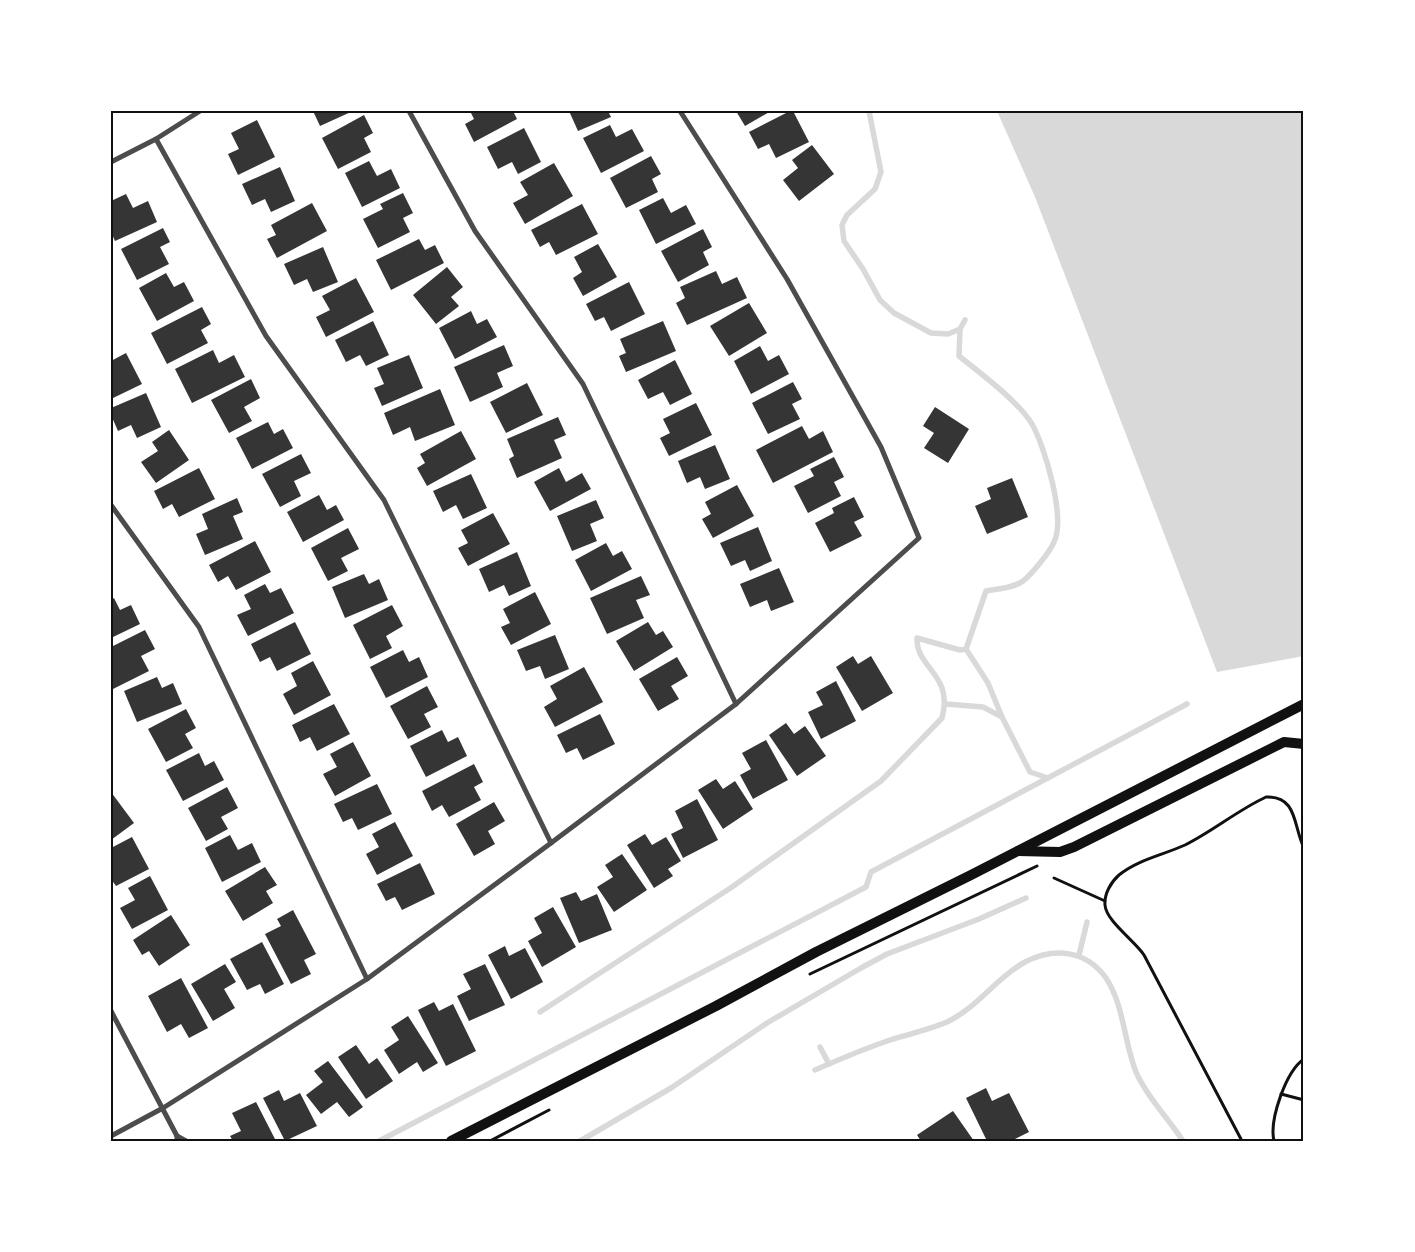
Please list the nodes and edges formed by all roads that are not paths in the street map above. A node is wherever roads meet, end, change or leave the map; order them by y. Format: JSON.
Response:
{"nodes":[{"id":1,"x":200,"y":111,"type":"edge"},
{"id":2,"x":409,"y":111,"type":"edge"},
{"id":3,"x":680,"y":111,"type":"edge"},
{"id":4,"x":156,"y":139,"type":"junction"},
{"id":5,"x":111,"y":162,"type":"edge"},
{"id":6,"x":111,"y":505,"type":"edge"},
{"id":7,"x":736,"y":704,"type":"junction"},
{"id":8,"x":1304,"y":704,"type":"edge"},
{"id":9,"x":1304,"y":744,"type":"edge"},
{"id":10,"x":551,"y":843,"type":"junction"},
{"id":11,"x":1017,"y":851,"type":"junction"},
{"id":12,"x":367,"y":979,"type":"junction"},
{"id":13,"x":111,"y":1011,"type":"edge"},
{"id":14,"x":162,"y":1108,"type":"junction"},
{"id":15,"x":111,"y":1136,"type":"edge"},
{"id":16,"x":177,"y":1139,"type":"edge"},
{"id":17,"x":186,"y":1141,"type":"edge"},
{"id":18,"x":451,"y":1141,"type":"edge"}],
"edges":[{"from":1,"to":4,"type":"street"},
{"from":2,"to":7,"type":"street"},
{"from":3,"to":7,"type":"street"},
{"from":4,"to":5,"type":"street"},
{"from":4,"to":10,"type":"street"},
{"from":6,"to":12,"type":"street"},
{"from":7,"to":10,"type":"street"},
{"from":8,"to":11,"type":"main road"},
{"from":9,"to":11,"type":"main road"},
{"from":10,"to":12,"type":"street"},
{"from":11,"to":18,"type":"main road"},
{"from":12,"to":14,"type":"street"},
{"from":13,"to":14,"type":"street"},
{"from":14,"to":15,"type":"street"},
{"from":14,"to":16,"type":"street"},
{"from":16,"to":17,"type":"street"}]}
